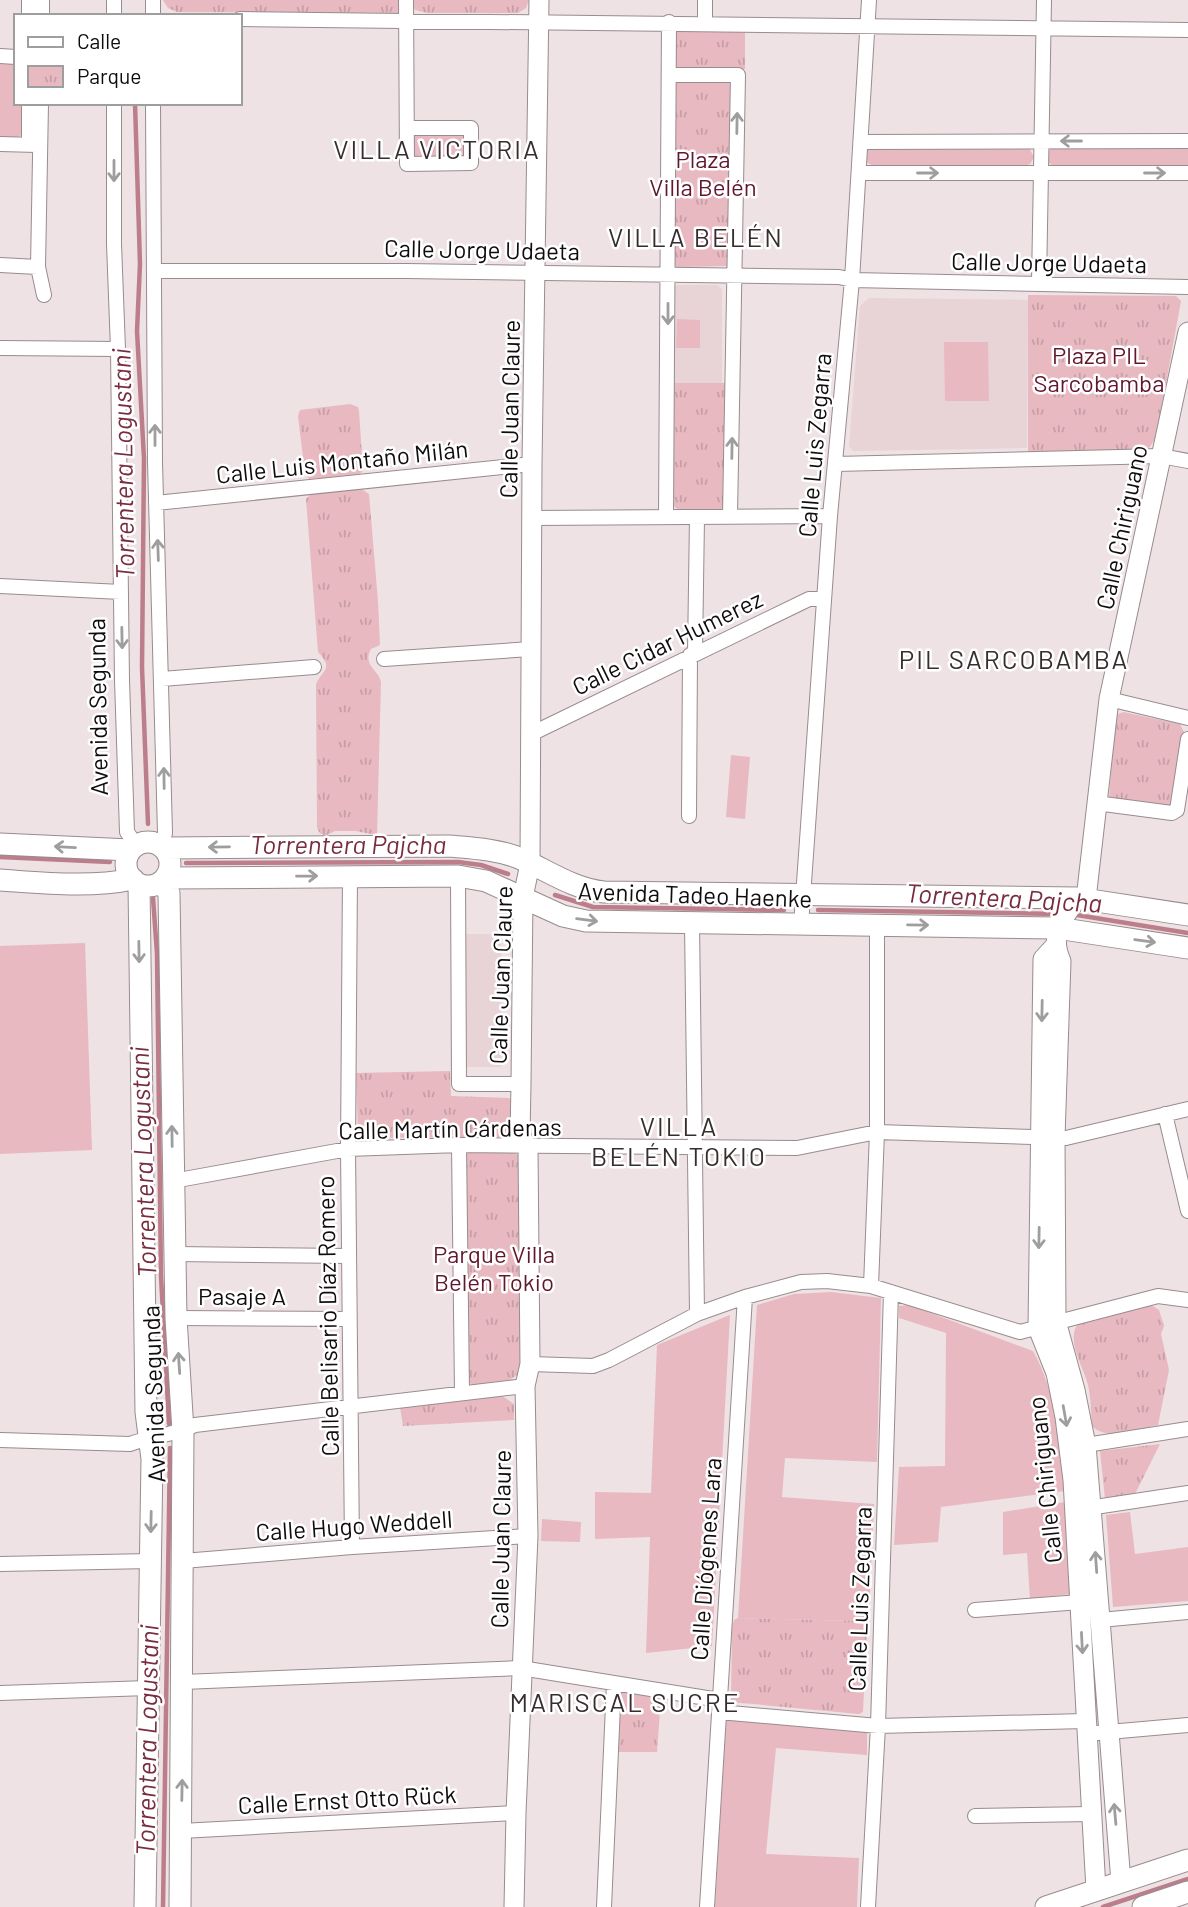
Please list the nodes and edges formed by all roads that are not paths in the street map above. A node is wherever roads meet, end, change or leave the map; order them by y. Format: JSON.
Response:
{"nodes":[{"id":1,"x":406,"y":0,"type":"edge"},
{"id":2,"x":539,"y":0,"type":"edge"},
{"id":3,"x":705,"y":0,"type":"edge"},
{"id":4,"x":869,"y":0,"type":"edge"},
{"id":5,"x":1044,"y":0,"type":"edge"},
{"id":6,"x":242,"y":19,"type":"edge"},
{"id":7,"x":408,"y":21,"type":"junction"},
{"id":8,"x":539,"y":22,"type":"junction"},
{"id":9,"x":669,"y":22,"type":"junction"},
{"id":10,"x":705,"y":23,"type":"junction"},
{"id":11,"x":869,"y":26,"type":"junction"},
{"id":12,"x":1044,"y":26,"type":"junction"},
{"id":13,"x":1188,"y":30,"type":"edge"},
{"id":14,"x":670,"y":75,"type":"junction"},
{"id":15,"x":29,"y":105,"type":"edge"},
{"id":16,"x":41,"y":105,"type":"edge"},
{"id":17,"x":114,"y":105,"type":"edge"},
{"id":18,"x":153,"y":105,"type":"edge"},
{"id":19,"x":408,"y":128,"type":"junction"},
{"id":20,"x":1042,"y":141,"type":"junction"},
{"id":21,"x":1188,"y":141,"type":"edge"},
{"id":22,"x":862,"y":142,"type":"junction"},
{"id":23,"x":0,"y":144,"type":"edge"},
{"id":24,"x":35,"y":145,"type":"junction"},
{"id":25,"x":860,"y":173,"type":"junction"},
{"id":26,"x":1041,"y":173,"type":"junction"},
{"id":27,"x":1188,"y":173,"type":"edge"},
{"id":28,"x":0,"y":265,"type":"edge"},
{"id":29,"x":38,"y":267,"type":"junction"},
{"id":30,"x":154,"y":271,"type":"junction"},
{"id":31,"x":536,"y":273,"type":"junction"},
{"id":32,"x":668,"y":274,"type":"junction"},
{"id":33,"x":735,"y":275,"type":"junction"},
{"id":34,"x":852,"y":280,"type":"junction"},
{"id":35,"x":1039,"y":284,"type":"junction"},
{"id":36,"x":1188,"y":287,"type":"edge"},
{"id":37,"x":44,"y":295,"type":"dead end"},
{"id":38,"x":1188,"y":332,"type":"edge"},
{"id":39,"x":0,"y":348,"type":"edge"},
{"id":40,"x":118,"y":349,"type":"junction"},
{"id":41,"x":1161,"y":456,"type":"junction"},
{"id":42,"x":1188,"y":461,"type":"edge"},
{"id":43,"x":532,"y":464,"type":"junction"},
{"id":44,"x":836,"y":464,"type":"junction"},
{"id":45,"x":156,"y":503,"type":"junction"},
{"id":46,"x":730,"y":516,"type":"junction"},
{"id":47,"x":830,"y":516,"type":"junction"},
{"id":48,"x":666,"y":517,"type":"junction"},
{"id":49,"x":696,"y":517,"type":"junction"},
{"id":50,"x":532,"y":518,"type":"junction"},
{"id":51,"x":0,"y":586,"type":"edge"},
{"id":52,"x":121,"y":592,"type":"junction"},
{"id":53,"x":824,"y":599,"type":"junction"},
{"id":54,"x":531,"y":649,"type":"junction"},
{"id":55,"x":692,"y":654,"type":"junction"},
{"id":56,"x":384,"y":659,"type":"dead end"},
{"id":57,"x":314,"y":667,"type":"dead end"},
{"id":58,"x":162,"y":680,"type":"junction"},
{"id":59,"x":1109,"y":699,"type":"junction"},
{"id":60,"x":1188,"y":718,"type":"edge"},
{"id":61,"x":531,"y":734,"type":"junction"},
{"id":62,"x":1188,"y":739,"type":"edge"},
{"id":63,"x":1096,"y":803,"type":"junction"},
{"id":64,"x":689,"y":816,"type":"dead end"},
{"id":65,"x":0,"y":844,"type":"edge"},
{"id":66,"x":163,"y":847,"type":"junction"},
{"id":67,"x":133,"y":848,"type":"junction"},
{"id":68,"x":530,"y":864,"type":"junction"},
{"id":69,"x":0,"y":870,"type":"edge"},
{"id":70,"x":350,"y":875,"type":"junction"},
{"id":71,"x":458,"y":876,"type":"junction"},
{"id":72,"x":0,"y":880,"type":"edge"},
{"id":73,"x":163,"y":880,"type":"junction"},
{"id":74,"x":136,"y":881,"type":"junction"},
{"id":75,"x":90,"y":882,"type":"junction"},
{"id":76,"x":802,"y":895,"type":"junction"},
{"id":77,"x":523,"y":897,"type":"junction"},
{"id":78,"x":1188,"y":915,"type":"edge"},
{"id":79,"x":1068,"y":917,"type":"junction"},
{"id":80,"x":692,"y":923,"type":"junction"},
{"id":81,"x":801,"y":925,"type":"junction"},
{"id":82,"x":877,"y":925,"type":"junction"},
{"id":83,"x":1188,"y":948,"type":"edge"},
{"id":84,"x":521,"y":1084,"type":"junction"},
{"id":85,"x":1188,"y":1108,"type":"edge"},
{"id":86,"x":1165,"y":1114,"type":"junction"},
{"id":87,"x":877,"y":1132,"type":"junction"},
{"id":88,"x":1048,"y":1136,"type":"junction"},
{"id":89,"x":459,"y":1146,"type":"junction"},
{"id":90,"x":528,"y":1147,"type":"junction"},
{"id":91,"x":694,"y":1148,"type":"junction"},
{"id":92,"x":348,"y":1149,"type":"junction"},
{"id":93,"x":173,"y":1181,"type":"junction"},
{"id":94,"x":1188,"y":1211,"type":"edge"},
{"id":95,"x":175,"y":1254,"type":"junction"},
{"id":96,"x":349,"y":1256,"type":"junction"},
{"id":97,"x":870,"y":1286,"type":"junction"},
{"id":98,"x":891,"y":1292,"type":"junction"},
{"id":99,"x":745,"y":1297,"type":"junction"},
{"id":100,"x":1188,"y":1300,"type":"edge"},
{"id":101,"x":697,"y":1314,"type":"junction"},
{"id":102,"x":176,"y":1318,"type":"junction"},
{"id":103,"x":349,"y":1319,"type":"junction"},
{"id":104,"x":1047,"y":1324,"type":"junction"},
{"id":105,"x":530,"y":1364,"type":"junction"},
{"id":106,"x":525,"y":1385,"type":"junction"},
{"id":107,"x":462,"y":1392,"type":"junction"},
{"id":108,"x":351,"y":1407,"type":"junction"},
{"id":109,"x":1188,"y":1429,"type":"edge"},
{"id":110,"x":183,"y":1431,"type":"junction"},
{"id":111,"x":148,"y":1438,"type":"junction"},
{"id":112,"x":0,"y":1440,"type":"edge"},
{"id":113,"x":1086,"y":1446,"type":"junction"},
{"id":114,"x":1188,"y":1493,"type":"edge"},
{"id":115,"x":1083,"y":1509,"type":"junction"},
{"id":116,"x":528,"y":1536,"type":"junction"},
{"id":117,"x":352,"y":1547,"type":"junction"},
{"id":118,"x":150,"y":1561,"type":"junction"},
{"id":119,"x":183,"y":1561,"type":"junction"},
{"id":120,"x":0,"y":1564,"type":"edge"},
{"id":121,"x":1080,"y":1602,"type":"junction"},
{"id":122,"x":975,"y":1610,"type":"dead end"},
{"id":123,"x":1188,"y":1612,"type":"edge"},
{"id":124,"x":1100,"y":1620,"type":"junction"},
{"id":125,"x":521,"y":1668,"type":"junction"},
{"id":126,"x":183,"y":1682,"type":"junction"},
{"id":127,"x":614,"y":1683,"type":"junction"},
{"id":128,"x":148,"y":1688,"type":"junction"},
{"id":129,"x":0,"y":1693,"type":"edge"},
{"id":130,"x":719,"y":1706,"type":"junction"},
{"id":131,"x":1188,"y":1725,"type":"edge"},
{"id":132,"x":878,"y":1726,"type":"junction"},
{"id":133,"x":1086,"y":1727,"type":"junction"},
{"id":134,"x":1108,"y":1732,"type":"junction"},
{"id":135,"x":516,"y":1813,"type":"junction"},
{"id":136,"x":1091,"y":1814,"type":"junction"},
{"id":137,"x":975,"y":1816,"type":"dead end"},
{"id":138,"x":181,"y":1831,"type":"junction"},
{"id":139,"x":1188,"y":1860,"type":"edge"},
{"id":140,"x":1121,"y":1882,"type":"junction"},
{"id":141,"x":1096,"y":1890,"type":"junction"},
{"id":142,"x":1188,"y":1892,"type":"edge"},
{"id":143,"x":145,"y":1907,"type":"edge"},
{"id":144,"x":180,"y":1907,"type":"edge"},
{"id":145,"x":514,"y":1907,"type":"edge"},
{"id":146,"x":604,"y":1907,"type":"edge"},
{"id":147,"x":707,"y":1907,"type":"edge"},
{"id":148,"x":868,"y":1907,"type":"edge"},
{"id":149,"x":1046,"y":1907,"type":"edge"},
{"id":150,"x":1143,"y":1907,"type":"edge"}],
"edges":[{"from":1,"to":7,"type":"street"},
{"from":2,"to":8,"type":"street","name":"Calle Juan Claure"},
{"from":3,"to":10,"type":"street"},
{"from":4,"to":11,"type":"street","name":"Calle Luis Zegarra"},
{"from":5,"to":12,"type":"street"},
{"from":6,"to":7,"type":"street"},
{"from":7,"to":8,"type":"street"},
{"from":7,"to":19,"type":"street"},
{"from":8,"to":9,"type":"street"},
{"from":8,"to":31,"type":"street","name":"Calle Juan Claure"},
{"from":9,"to":10,"type":"street"},
{"from":9,"to":14,"type":"street"},
{"from":10,"to":11,"type":"street"},
{"from":11,"to":12,"type":"street"},
{"from":11,"to":22,"type":"street","name":"Calle Luis Zegarra"},
{"from":12,"to":13,"type":"street"},
{"from":12,"to":20,"type":"street"},
{"from":14,"to":32,"type":"street"},
{"from":33,"to":14,"type":"street","one_way":true},
{"from":15,"to":24,"type":"street"},
{"from":16,"to":24,"type":"street"},
{"from":17,"to":40,"type":"street","name":"Avenida Segunda","one_way":true},
{"from":18,"to":30,"type":"street"},
{"from":19,"to":19,"type":"street"},
{"from":21,"to":20,"type":"street","one_way":true},
{"from":20,"to":22,"type":"street"},
{"from":20,"to":26,"type":"street"},
{"from":22,"to":25,"type":"street","name":"Calle Luis Zegarra"},
{"from":23,"to":24,"type":"street"},
{"from":24,"to":29,"type":"street"},
{"from":25,"to":26,"type":"street","one_way":true},
{"from":25,"to":34,"type":"street","name":"Calle Luis Zegarra"},
{"from":26,"to":27,"type":"street","one_way":true},
{"from":26,"to":35,"type":"street"},
{"from":28,"to":29,"type":"street"},
{"from":29,"to":37,"type":"street"},
{"from":30,"to":31,"type":"street","name":"Calle Jorge Udaeta"},
{"from":45,"to":30,"type":"street","one_way":true},
{"from":31,"to":32,"type":"street","name":"Calle Jorge Udaeta"},
{"from":31,"to":43,"type":"street","name":"Calle Juan Claure"},
{"from":32,"to":33,"type":"street","name":"Calle Jorge Udaeta"},
{"from":32,"to":48,"type":"street","one_way":true},
{"from":33,"to":34,"type":"street","name":"Calle Jorge Udaeta"},
{"from":46,"to":33,"type":"street","one_way":true},
{"from":34,"to":35,"type":"street","name":"Calle Jorge Udaeta"},
{"from":34,"to":44,"type":"street","name":"Calle Luis Zegarra"},
{"from":35,"to":36,"type":"street","name":"Calle Jorge Udaeta"},
{"from":38,"to":41,"type":"street","name":"Calle Chiriguano"},
{"from":39,"to":40,"type":"street"},
{"from":40,"to":52,"type":"street","name":"Avenida Segunda"},
{"from":41,"to":42,"type":"street"},
{"from":41,"to":44,"type":"street"},
{"from":41,"to":59,"type":"street","name":"Calle Chiriguano"},
{"from":43,"to":45,"type":"street","name":"Calle Luis Montaño Milán"},
{"from":43,"to":50,"type":"street","name":"Calle Juan Claure"},
{"from":44,"to":47,"type":"street","name":"Calle Luis Zegarra"},
{"from":58,"to":45,"type":"street","one_way":true},
{"from":46,"to":47,"type":"street"},
{"from":46,"to":49,"type":"street"},
{"from":47,"to":53,"type":"street","name":"Calle Luis Zegarra"},
{"from":48,"to":49,"type":"street"},
{"from":48,"to":50,"type":"street"},
{"from":49,"to":55,"type":"street"},
{"from":50,"to":54,"type":"street","name":"Calle Juan Claure"},
{"from":51,"to":52,"type":"street"},
{"from":52,"to":67,"type":"street","name":"Avenida Segunda","one_way":true},
{"from":53,"to":55,"type":"street","name":"Calle Cidar Humerez"},
{"from":53,"to":76,"type":"street","name":"Calle Luis Zegarra"},
{"from":54,"to":56,"type":"street"},
{"from":54,"to":61,"type":"street","name":"Calle Juan Claure"},
{"from":55,"to":61,"type":"street","name":"Calle Cidar Humerez"},
{"from":55,"to":64,"type":"street"},
{"from":57,"to":58,"type":"street"},
{"from":66,"to":58,"type":"street","one_way":true},
{"from":59,"to":60,"type":"street"},
{"from":59,"to":63,"type":"street","name":"Calle Chiriguano"},
{"from":61,"to":68,"type":"street","name":"Calle Juan Claure"},
{"from":62,"to":63,"type":"street"},
{"from":63,"to":79,"type":"street","name":"Calle Chiriguano"},
{"from":67,"to":65,"type":"main road","one_way":true},
{"from":66,"to":67,"type":"main road"},
{"from":68,"to":66,"type":"main road","name":"Avenida Tadeo Haenke","one_way":true},
{"from":66,"to":73,"type":"main road"},
{"from":67,"to":74,"type":"main road"},
{"from":68,"to":76,"type":"main road","name":"Avenida Tadeo Haenke"},
{"from":68,"to":77,"type":"street","name":"Calle Juan Claure"},
{"from":69,"to":75,"type":"main road"},
{"from":70,"to":71,"type":"main road","name":"Avenida Tadeo Haenke"},
{"from":73,"to":70,"type":"main road","name":"Avenida Tadeo Haenke","one_way":true},
{"from":70,"to":92,"type":"street","name":"Calle Belisario Díaz Romero"},
{"from":71,"to":77,"type":"main road","name":"Avenida Tadeo Haenke"},
{"from":71,"to":84,"type":"street"},
{"from":72,"to":75,"type":"main road"},
{"from":73,"to":74,"type":"main road"},
{"from":93,"to":73,"type":"main road","name":"Avenida Segunda","one_way":true},
{"from":74,"to":75,"type":"main road"},
{"from":74,"to":111,"type":"main road","name":"Avenida Segunda","one_way":true},
{"from":76,"to":79,"type":"main road","name":"Avenida Tadeo Haenke"},
{"from":76,"to":81,"type":"street","name":"Calle Luis Zegarra"},
{"from":77,"to":80,"type":"main road","name":"Avenida Tadeo Haenke","one_way":true},
{"from":77,"to":84,"type":"street","name":"Calle Juan Claure"},
{"from":78,"to":79,"type":"main road","name":"Avenida Tadeo Haenke"},
{"from":82,"to":79,"type":"main road","name":"Avenida Tadeo Haenke","one_way":true},
{"from":79,"to":83,"type":"main road","name":"Avenida Tadeo Haenke","one_way":true},
{"from":79,"to":88,"type":"street","name":"Calle Chiriguano"},
{"from":80,"to":81,"type":"main road","name":"Avenida Tadeo Haenke"},
{"from":80,"to":91,"type":"street"},
{"from":81,"to":82,"type":"main road","name":"Avenida Tadeo Haenke"},
{"from":82,"to":87,"type":"street"},
{"from":84,"to":90,"type":"street","name":"Calle Juan Claure"},
{"from":85,"to":86,"type":"street","name":"Calle Martín Cárdenas"},
{"from":86,"to":88,"type":"street","name":"Calle Martín Cárdenas"},
{"from":86,"to":94,"type":"street"},
{"from":87,"to":88,"type":"street","name":"Calle Martín Cárdenas"},
{"from":87,"to":91,"type":"street","name":"Calle Martín Cárdenas"},
{"from":87,"to":97,"type":"street"},
{"from":88,"to":104,"type":"street","name":"Calle Chiriguano"},
{"from":89,"to":90,"type":"street","name":"Calle Martín Cárdenas"},
{"from":89,"to":92,"type":"street","name":"Calle Martín Cárdenas"},
{"from":89,"to":107,"type":"street"},
{"from":90,"to":91,"type":"street","name":"Calle Martín Cárdenas"},
{"from":90,"to":105,"type":"street","name":"Calle Juan Claure"},
{"from":91,"to":101,"type":"street"},
{"from":92,"to":93,"type":"street","name":"Calle Martín Cárdenas"},
{"from":92,"to":96,"type":"street","name":"Calle Belisario Díaz Romero"},
{"from":93,"to":95,"type":"main road","name":"Avenida Segunda"},
{"from":95,"to":96,"type":"street"},
{"from":95,"to":102,"type":"main road","name":"Avenida Segunda"},
{"from":96,"to":103,"type":"street","name":"Calle Belisario Díaz Romero"},
{"from":97,"to":98,"type":"street"},
{"from":97,"to":99,"type":"street"},
{"from":98,"to":104,"type":"street"},
{"from":98,"to":132,"type":"street","name":"Calle Luis Zegarra"},
{"from":99,"to":101,"type":"street"},
{"from":99,"to":130,"type":"street","name":"Calle Diógenes Lara"},
{"from":100,"to":104,"type":"street"},
{"from":101,"to":105,"type":"street"},
{"from":102,"to":103,"type":"street","name":"Pasaje A"},
{"from":110,"to":102,"type":"main road","name":"Avenida Segunda","one_way":true},
{"from":103,"to":108,"type":"street","name":"Calle Belisario Díaz Romero"},
{"from":104,"to":113,"type":"street","name":"Calle Chiriguano"},
{"from":104,"to":115,"type":"street","name":"Calle Chiriguano","one_way":true},
{"from":105,"to":106,"type":"street","name":"Calle Juan Claure"},
{"from":106,"to":107,"type":"street"},
{"from":106,"to":116,"type":"street","name":"Calle Juan Claure"},
{"from":107,"to":108,"type":"street"},
{"from":108,"to":110,"type":"street"},
{"from":108,"to":117,"type":"street","name":"Calle Belisario Díaz Romero"},
{"from":109,"to":113,"type":"street"},
{"from":110,"to":111,"type":"street"},
{"from":110,"to":119,"type":"main road","name":"Avenida Segunda"},
{"from":111,"to":112,"type":"street"},
{"from":111,"to":118,"type":"main road","name":"Avenida Segunda","one_way":true},
{"from":113,"to":115,"type":"street","name":"Calle Chiriguano"},
{"from":114,"to":115,"type":"street"},
{"from":115,"to":121,"type":"street","name":"Calle Chiriguano"},
{"from":124,"to":115,"type":"street","name":"Calle Chiriguano","one_way":true},
{"from":116,"to":117,"type":"street","name":"Calle Hugo Weddell"},
{"from":116,"to":125,"type":"street","name":"Calle Juan Claure"},
{"from":117,"to":119,"type":"street","name":"Calle Hugo Weddell"},
{"from":118,"to":120,"type":"street"},
{"from":118,"to":128,"type":"main road","name":"Avenida Segunda"},
{"from":119,"to":126,"type":"main road","name":"Avenida Segunda"},
{"from":121,"to":122,"type":"street"},
{"from":121,"to":133,"type":"street","name":"Calle Chiriguano","one_way":true},
{"from":123,"to":124,"type":"street"},
{"from":124,"to":134,"type":"street","name":"Calle Chiriguano"},
{"from":125,"to":126,"type":"street"},
{"from":125,"to":127,"type":"street"},
{"from":125,"to":135,"type":"street","name":"Calle Juan Claure"},
{"from":138,"to":126,"type":"main road","name":"Avenida Segunda","one_way":true},
{"from":127,"to":130,"type":"street"},
{"from":127,"to":146,"type":"street"},
{"from":128,"to":129,"type":"street"},
{"from":128,"to":143,"type":"main road","name":"Avenida Segunda"},
{"from":130,"to":132,"type":"street"},
{"from":130,"to":147,"type":"street","name":"Calle Diógenes Lara"},
{"from":131,"to":134,"type":"street"},
{"from":132,"to":133,"type":"street"},
{"from":132,"to":148,"type":"street","name":"Calle Luis Zegarra"},
{"from":133,"to":134,"type":"street"},
{"from":133,"to":136,"type":"street","name":"Calle Chiriguano"},
{"from":140,"to":134,"type":"street","name":"Calle Chiriguano","one_way":true},
{"from":135,"to":138,"type":"street","name":"Calle Ernst Otto Rück"},
{"from":135,"to":145,"type":"street","name":"Calle Juan Claure"},
{"from":136,"to":137,"type":"street"},
{"from":136,"to":141,"type":"street","name":"Calle Chiriguano"},
{"from":138,"to":144,"type":"main road","name":"Avenida Segunda"},
{"from":139,"to":140,"type":"main road"},
{"from":140,"to":141,"type":"main road"},
{"from":141,"to":149,"type":"main road"},
{"from":142,"to":150,"type":"main road"}]}
